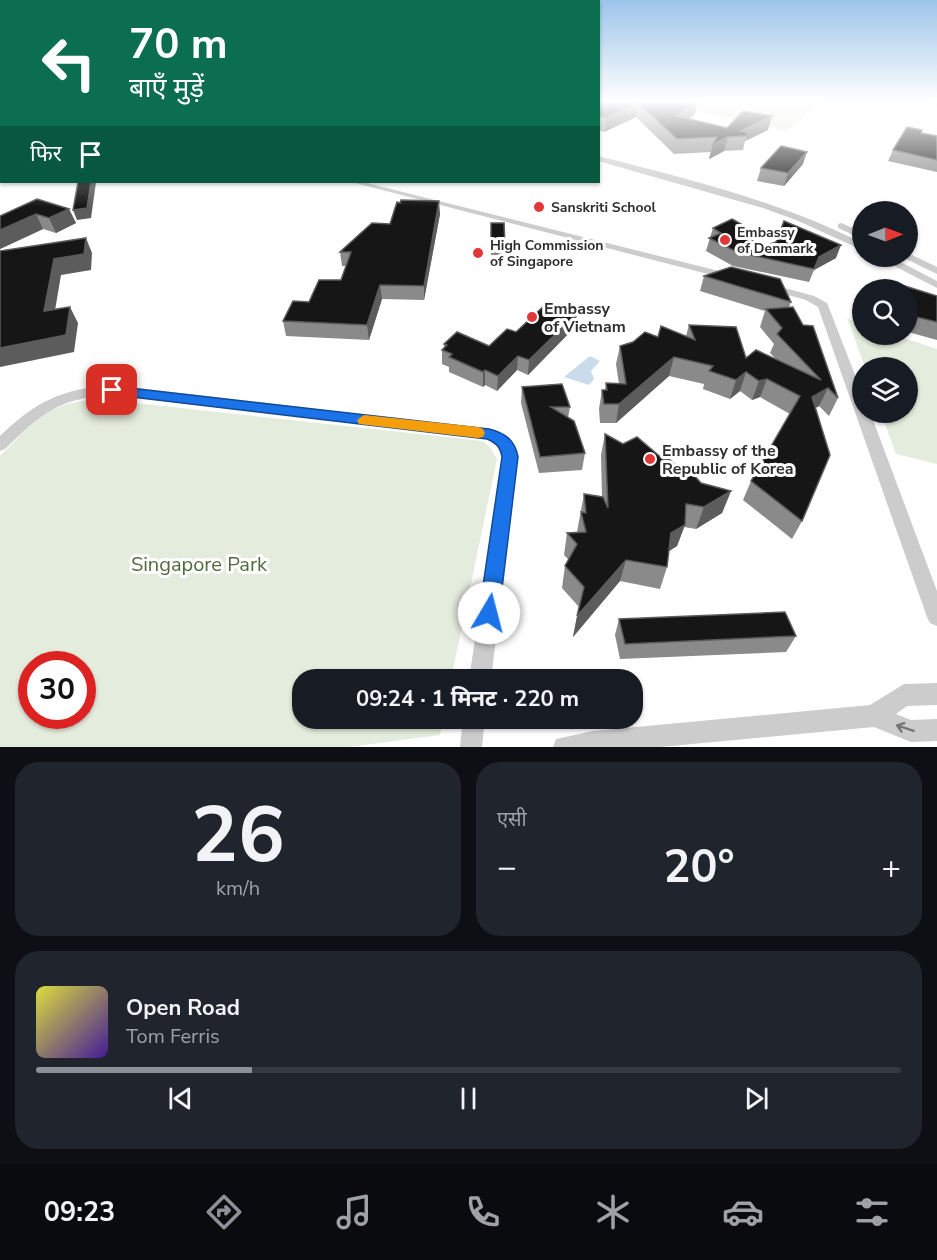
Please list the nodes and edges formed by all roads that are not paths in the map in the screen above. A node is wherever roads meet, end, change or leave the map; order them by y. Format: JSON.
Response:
{"nodes":[{"id":1,"x":600,"y":153,"type":"edge"},
{"id":2,"x":600,"y":153,"type":"edge"},
{"id":3,"x":359,"y":183,"type":"edge"},
{"id":4,"x":852,"y":232,"type":"edge"},
{"id":5,"x":852,"y":242,"type":"edge"},
{"id":6,"x":918,"y":262,"type":"edge"},
{"id":7,"x":902,"y":267,"type":"edge"},
{"id":8,"x":937,"y":272,"type":"edge"},
{"id":9,"x":741,"y":280,"type":"edge"},
{"id":10,"x":753,"y":283,"type":"edge"},
{"id":11,"x":937,"y":285,"type":"edge"},
{"id":12,"x":852,"y":382,"type":"edge"},
{"id":13,"x":867,"y":423,"type":"edge"},
{"id":14,"x":0,"y":445,"type":"edge"},
{"id":15,"x":937,"y":617,"type":"edge"},
{"id":16,"x":481,"y":669,"type":"edge"},
{"id":17,"x":937,"y":694,"type":"edge"},
{"id":18,"x":874,"y":716,"type":"junction"},
{"id":19,"x":473,"y":729,"type":"edge"},
{"id":20,"x":937,"y":730,"type":"edge"},
{"id":21,"x":471,"y":747,"type":"edge"},
{"id":22,"x":564,"y":747,"type":"edge"}],
"edges":[{"from":1,"to":4,"type":"street"},
{"from":2,"to":5,"type":"street"},
{"from":3,"to":9,"type":"street"},
{"from":6,"to":8,"type":"street"},
{"from":7,"to":11,"type":"street"},
{"from":10,"to":12,"type":"street"},
{"from":13,"to":15,"type":"street"},
{"from":14,"to":16,"type":"street"},
{"from":17,"to":18,"type":"street"},
{"from":20,"to":18,"type":"street","one_way":true},
{"from":18,"to":22,"type":"street"},
{"from":19,"to":21,"type":"street"}]}
